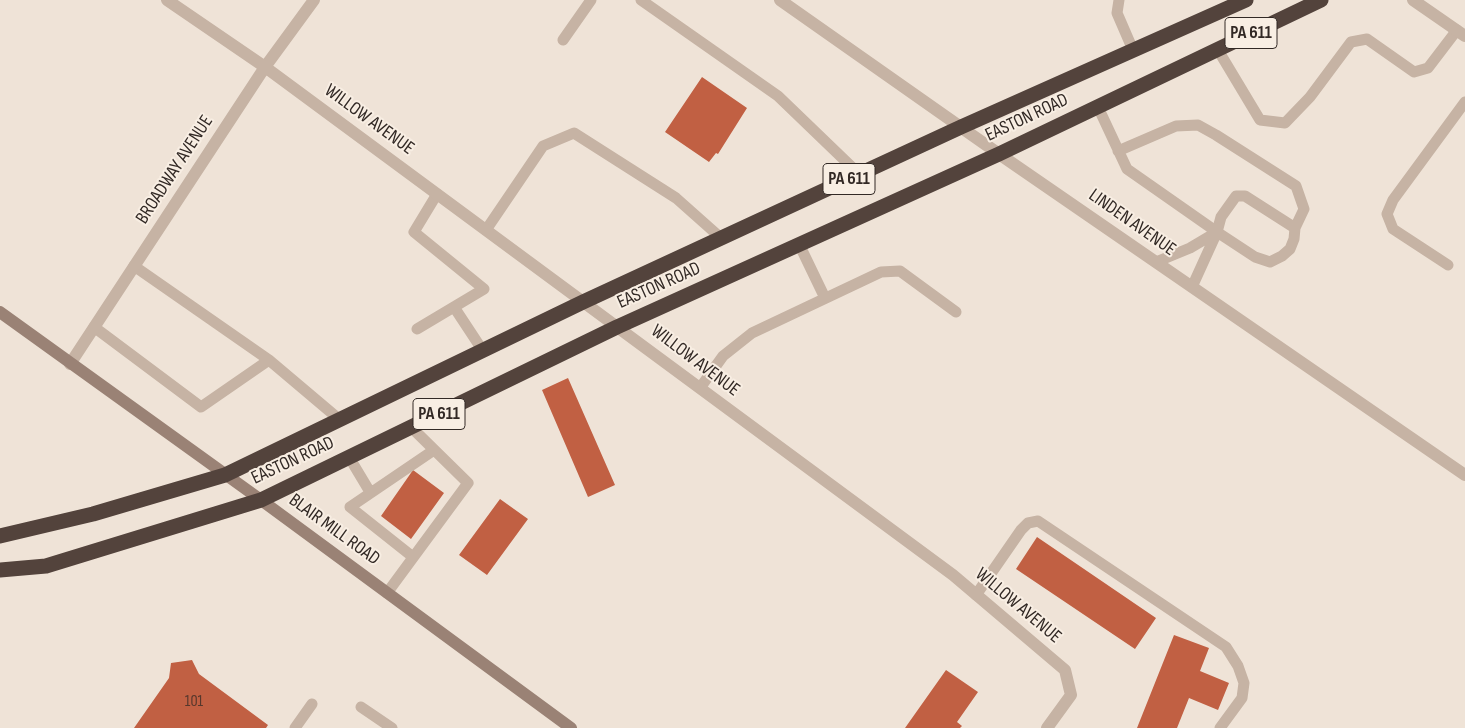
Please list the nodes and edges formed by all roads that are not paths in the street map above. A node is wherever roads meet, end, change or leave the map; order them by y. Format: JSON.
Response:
{"nodes":[{"id":1,"x":167,"y":0,"type":"edge"},
{"id":2,"x":314,"y":0,"type":"edge"},
{"id":3,"x":591,"y":0,"type":"edge"},
{"id":4,"x":641,"y":0,"type":"edge"},
{"id":5,"x":780,"y":0,"type":"edge"},
{"id":6,"x":1118,"y":0,"type":"edge"},
{"id":7,"x":1246,"y":0,"type":"edge"},
{"id":8,"x":1321,"y":0,"type":"edge"},
{"id":9,"x":1413,"y":0,"type":"edge"},
{"id":10,"x":1461,"y":33,"type":"edge"},
{"id":11,"x":563,"y":40,"type":"dead end"},
{"id":12,"x":1133,"y":50,"type":"junction"},
{"id":13,"x":1218,"y":50,"type":"junction"},
{"id":14,"x":265,"y":67,"type":"junction"},
{"id":15,"x":1465,"y":102,"type":"edge"},
{"id":16,"x":1098,"y":106,"type":"junction"},
{"id":17,"x":961,"y":127,"type":"junction"},
{"id":18,"x":1118,"y":151,"type":"junction"},
{"id":19,"x":999,"y":154,"type":"junction"},
{"id":20,"x":859,"y":174,"type":"junction"},
{"id":21,"x":437,"y":194,"type":"junction"},
{"id":22,"x":1296,"y":228,"type":"junction"},
{"id":23,"x":486,"y":230,"type":"junction"},
{"id":24,"x":1218,"y":232,"type":"junction"},
{"id":25,"x":721,"y":238,"type":"junction"},
{"id":26,"x":799,"y":244,"type":"junction"},
{"id":27,"x":1156,"y":262,"type":"junction"},
{"id":28,"x":1448,"y":265,"type":"dead end"},
{"id":29,"x":134,"y":266,"type":"junction"},
{"id":30,"x":1192,"y":287,"type":"junction"},
{"id":31,"x":825,"y":298,"type":"junction"},
{"id":32,"x":583,"y":302,"type":"junction"},
{"id":33,"x":454,"y":308,"type":"junction"},
{"id":34,"x":0,"y":312,"type":"edge"},
{"id":35,"x":956,"y":312,"type":"dead end"},
{"id":36,"x":94,"y":327,"type":"junction"},
{"id":37,"x":617,"y":327,"type":"junction"},
{"id":38,"x":417,"y":329,"type":"dead end"},
{"id":39,"x":483,"y":351,"type":"junction"},
{"id":40,"x":269,"y":360,"type":"junction"},
{"id":41,"x":70,"y":364,"type":"junction"},
{"id":42,"x":700,"y":388,"type":"junction"},
{"id":43,"x":340,"y":420,"type":"junction"},
{"id":44,"x":411,"y":427,"type":"junction"},
{"id":45,"x":434,"y":450,"type":"junction"},
{"id":46,"x":349,"y":457,"type":"junction"},
{"id":47,"x":225,"y":475,"type":"junction"},
{"id":48,"x":1465,"y":475,"type":"edge"},
{"id":49,"x":370,"y":492,"type":"junction"},
{"id":50,"x":261,"y":500,"type":"junction"},
{"id":51,"x":0,"y":536,"type":"edge"},
{"id":52,"x":413,"y":557,"type":"junction"},
{"id":53,"x":0,"y":570,"type":"edge"},
{"id":54,"x":387,"y":593,"type":"junction"},
{"id":55,"x":976,"y":595,"type":"junction"},
{"id":56,"x":312,"y":704,"type":"dead end"},
{"id":57,"x":361,"y":707,"type":"dead end"},
{"id":58,"x":295,"y":728,"type":"edge"},
{"id":59,"x":392,"y":728,"type":"edge"},
{"id":60,"x":571,"y":728,"type":"edge"},
{"id":61,"x":1047,"y":728,"type":"edge"},
{"id":62,"x":1220,"y":728,"type":"edge"}],
"edges":[{"from":1,"to":14,"type":"street","name":"WILLOW AVENUE"},
{"from":2,"to":14,"type":"street","name":"BROADWAY AVENUE"},
{"from":3,"to":11,"type":"lane"},
{"from":4,"to":20,"type":"lane"},
{"from":5,"to":17,"type":"street","name":"LINDEN AVENUE"},
{"from":6,"to":12,"type":"lane"},
{"from":7,"to":12,"type":"highway","name":"EASTON ROAD","number":"PA 611"},
{"from":8,"to":13,"type":"highway","name":"EASTON ROAD","number":"PA 611"},
{"from":9,"to":10,"type":"street"},
{"from":10,"to":13,"type":"lane"},
{"from":12,"to":17,"type":"highway","name":"EASTON ROAD","number":"PA 611"},
{"from":13,"to":16,"type":"highway","name":"EASTON ROAD","number":"PA 611"},
{"from":14,"to":21,"type":"street","name":"WILLOW AVENUE"},
{"from":14,"to":29,"type":"street","name":"BROADWAY AVENUE"},
{"from":15,"to":28,"type":"lane"},
{"from":16,"to":18,"type":"lane"},
{"from":16,"to":19,"type":"highway","name":"EASTON ROAD","number":"PA 611"},
{"from":17,"to":19,"type":"street","name":"LINDEN AVENUE"},
{"from":17,"to":20,"type":"highway","name":"EASTON ROAD","number":"PA 611"},
{"from":18,"to":22,"type":"lane"},
{"from":18,"to":24,"type":"lane"},
{"from":19,"to":26,"type":"highway","name":"EASTON ROAD","number":"PA 611"},
{"from":19,"to":27,"type":"street","name":"LINDEN AVENUE"},
{"from":20,"to":25,"type":"highway","name":"EASTON ROAD","number":"PA 611"},
{"from":21,"to":23,"type":"street","name":"WILLOW AVENUE"},
{"from":21,"to":33,"type":"lane"},
{"from":22,"to":24,"type":"lane"},
{"from":22,"to":24,"type":"lane"},
{"from":23,"to":25,"type":"lane"},
{"from":23,"to":32,"type":"street","name":"WILLOW AVENUE"},
{"from":24,"to":27,"type":"lane"},
{"from":24,"to":30,"type":"lane"},
{"from":25,"to":32,"type":"highway","name":"EASTON ROAD","number":"PA 611"},
{"from":26,"to":31,"type":"lane"},
{"from":26,"to":37,"type":"highway","name":"EASTON ROAD","number":"PA 611"},
{"from":27,"to":30,"type":"street","name":"LINDEN AVENUE"},
{"from":29,"to":36,"type":"street","name":"BROADWAY AVENUE"},
{"from":29,"to":40,"type":"lane"},
{"from":30,"to":48,"type":"street","name":"LINDEN AVENUE"},
{"from":31,"to":35,"type":"lane"},
{"from":31,"to":42,"type":"lane"},
{"from":32,"to":37,"type":"street","name":"WILLOW AVENUE"},
{"from":32,"to":39,"type":"highway","name":"EASTON ROAD","number":"PA 611"},
{"from":33,"to":38,"type":"lane"},
{"from":33,"to":39,"type":"lane"},
{"from":34,"to":41,"type":"main road","name":"BLAIR MILL ROAD"},
{"from":36,"to":40,"type":"lane"},
{"from":36,"to":41,"type":"street","name":"BROADWAY AVENUE"},
{"from":37,"to":42,"type":"street","name":"WILLOW AVENUE"},
{"from":37,"to":44,"type":"highway","name":"EASTON ROAD","number":"PA 611"},
{"from":39,"to":43,"type":"highway","name":"EASTON ROAD","number":"PA 611"},
{"from":40,"to":43,"type":"lane"},
{"from":41,"to":47,"type":"main road","name":"BLAIR MILL ROAD"},
{"from":42,"to":55,"type":"street","name":"WILLOW AVENUE"},
{"from":43,"to":47,"type":"highway","name":"EASTON ROAD","number":"PA 611"},
{"from":44,"to":45,"type":"lane"},
{"from":44,"to":46,"type":"highway","name":"EASTON ROAD","number":"PA 611"},
{"from":45,"to":49,"type":"lane"},
{"from":45,"to":52,"type":"lane"},
{"from":46,"to":49,"type":"lane"},
{"from":46,"to":50,"type":"highway","name":"EASTON ROAD","number":"PA 611"},
{"from":47,"to":50,"type":"main road","name":"BLAIR MILL ROAD"},
{"from":47,"to":51,"type":"highway","name":"EASTON ROAD","number":"PA 611"},
{"from":49,"to":52,"type":"lane"},
{"from":50,"to":53,"type":"highway","name":"EASTON ROAD","number":"PA 611"},
{"from":50,"to":54,"type":"main road","name":"BLAIR MILL ROAD"},
{"from":52,"to":54,"type":"lane"},
{"from":54,"to":60,"type":"main road","name":"BLAIR MILL ROAD"},
{"from":55,"to":61,"type":"street","name":"WILLOW AVENUE"},
{"from":55,"to":62,"type":"lane"},
{"from":56,"to":58,"type":"lane"},
{"from":57,"to":59,"type":"lane"}]}
